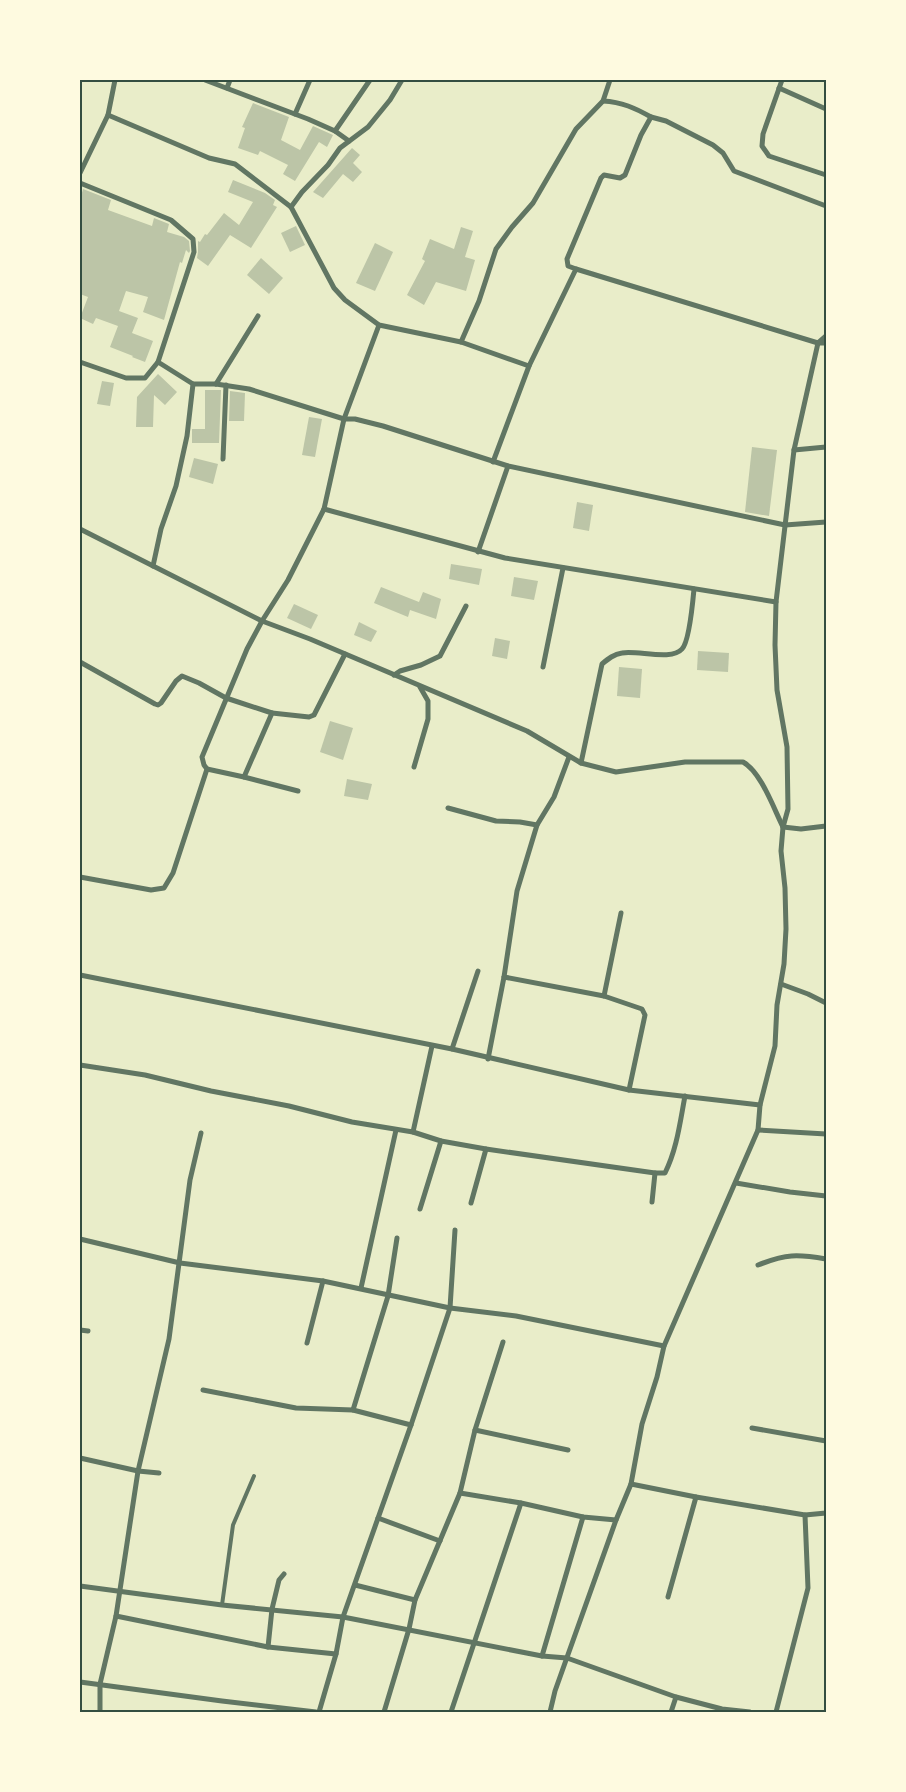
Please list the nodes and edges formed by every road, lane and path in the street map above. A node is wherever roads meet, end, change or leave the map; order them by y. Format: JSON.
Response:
{"nodes":[{"id":1,"x":115,"y":80,"type":"edge"},
{"id":2,"x":205,"y":80,"type":"edge"},
{"id":3,"x":230,"y":80,"type":"edge"},
{"id":4,"x":310,"y":80,"type":"edge"},
{"id":5,"x":370,"y":80,"type":"edge"},
{"id":6,"x":402,"y":80,"type":"edge"},
{"id":7,"x":610,"y":80,"type":"edge"},
{"id":8,"x":782,"y":80,"type":"edge"},
{"id":9,"x":227,"y":88,"type":"junction"},
{"id":10,"x":779,"y":88,"type":"junction"},
{"id":11,"x":603,"y":101,"type":"junction"},
{"id":12,"x":826,"y":108,"type":"edge"},
{"id":13,"x":295,"y":114,"type":"junction"},
{"id":14,"x":108,"y":115,"type":"junction"},
{"id":15,"x":651,"y":117,"type":"junction"},
{"id":16,"x":335,"y":131,"type":"junction"},
{"id":17,"x":349,"y":140,"type":"junction"},
{"id":18,"x":80,"y":173,"type":"edge"},
{"id":19,"x":826,"y":175,"type":"edge"},
{"id":20,"x":80,"y":183,"type":"edge"},
{"id":21,"x":826,"y":206,"type":"edge"},
{"id":22,"x":291,"y":207,"type":"junction"},
{"id":23,"x":576,"y":269,"type":"junction"},
{"id":24,"x":258,"y":316,"type":"dead end"},
{"id":25,"x":379,"y":325,"type":"junction"},
{"id":26,"x":826,"y":336,"type":"edge"},
{"id":27,"x":462,"y":342,"type":"junction"},
{"id":28,"x":818,"y":343,"type":"junction"},
{"id":29,"x":826,"y":343,"type":"edge"},
{"id":30,"x":80,"y":362,"type":"edge"},
{"id":31,"x":158,"y":362,"type":"junction"},
{"id":32,"x":529,"y":366,"type":"junction"},
{"id":33,"x":193,"y":384,"type":"junction"},
{"id":34,"x":216,"y":384,"type":"junction"},
{"id":35,"x":226,"y":385,"type":"junction"},
{"id":36,"x":344,"y":419,"type":"junction"},
{"id":37,"x":826,"y":447,"type":"edge"},
{"id":38,"x":794,"y":450,"type":"junction"},
{"id":39,"x":223,"y":459,"type":"dead end"},
{"id":40,"x":494,"y":462,"type":"junction"},
{"id":41,"x":508,"y":466,"type":"junction"},
{"id":42,"x":324,"y":509,"type":"junction"},
{"id":43,"x":826,"y":522,"type":"edge"},
{"id":44,"x":785,"y":524,"type":"junction"},
{"id":45,"x":80,"y":529,"type":"edge"},
{"id":46,"x":478,"y":552,"type":"junction"},
{"id":47,"x":153,"y":566,"type":"junction"},
{"id":48,"x":563,"y":568,"type":"junction"},
{"id":49,"x":694,"y":588,"type":"junction"},
{"id":50,"x":776,"y":602,"type":"junction"},
{"id":51,"x":466,"y":606,"type":"dead end"},
{"id":52,"x":262,"y":620,"type":"junction"},
{"id":53,"x":345,"y":654,"type":"junction"},
{"id":54,"x":80,"y":662,"type":"edge"},
{"id":55,"x":542,"y":667,"type":"dead end"},
{"id":56,"x":394,"y":675,"type":"junction"},
{"id":57,"x":420,"y":687,"type":"junction"},
{"id":58,"x":226,"y":698,"type":"junction"},
{"id":59,"x":272,"y":713,"type":"junction"},
{"id":60,"x":569,"y":757,"type":"junction"},
{"id":61,"x":581,"y":763,"type":"junction"},
{"id":62,"x":414,"y":768,"type":"dead end"},
{"id":63,"x":207,"y":769,"type":"junction"},
{"id":64,"x":244,"y":776,"type":"junction"},
{"id":65,"x":298,"y":791,"type":"dead end"},
{"id":66,"x":448,"y":808,"type":"dead end"},
{"id":67,"x":537,"y":825,"type":"junction"},
{"id":68,"x":826,"y":826,"type":"edge"},
{"id":69,"x":783,"y":827,"type":"junction"},
{"id":70,"x":80,"y":877,"type":"edge"},
{"id":71,"x":621,"y":913,"type":"dead end"},
{"id":72,"x":478,"y":971,"type":"dead end"},
{"id":73,"x":80,"y":975,"type":"edge"},
{"id":74,"x":504,"y":977,"type":"junction"},
{"id":75,"x":781,"y":984,"type":"junction"},
{"id":76,"x":604,"y":996,"type":"junction"},
{"id":77,"x":826,"y":1003,"type":"edge"},
{"id":78,"x":432,"y":1046,"type":"junction"},
{"id":79,"x":452,"y":1049,"type":"junction"},
{"id":80,"x":488,"y":1058,"type":"junction"},
{"id":81,"x":80,"y":1066,"type":"edge"},
{"id":82,"x":629,"y":1090,"type":"junction"},
{"id":83,"x":685,"y":1096,"type":"junction"},
{"id":84,"x":760,"y":1105,"type":"junction"},
{"id":85,"x":396,"y":1130,"type":"junction"},
{"id":86,"x":758,"y":1130,"type":"junction"},
{"id":87,"x":413,"y":1132,"type":"junction"},
{"id":88,"x":201,"y":1133,"type":"dead end"},
{"id":89,"x":826,"y":1134,"type":"edge"},
{"id":90,"x":441,"y":1140,"type":"junction"},
{"id":91,"x":486,"y":1149,"type":"junction"},
{"id":92,"x":655,"y":1173,"type":"junction"},
{"id":93,"x":736,"y":1183,"type":"junction"},
{"id":94,"x":826,"y":1196,"type":"edge"},
{"id":95,"x":652,"y":1202,"type":"dead end"},
{"id":96,"x":472,"y":1203,"type":"dead end"},
{"id":97,"x":420,"y":1209,"type":"dead end"},
{"id":98,"x":455,"y":1230,"type":"dead end"},
{"id":99,"x":397,"y":1238,"type":"dead end"},
{"id":100,"x":80,"y":1239,"type":"edge"},
{"id":101,"x":826,"y":1259,"type":"edge"},
{"id":102,"x":180,"y":1263,"type":"junction"},
{"id":103,"x":758,"y":1265,"type":"dead end"},
{"id":104,"x":322,"y":1281,"type":"junction"},
{"id":105,"x":361,"y":1288,"type":"junction"},
{"id":106,"x":388,"y":1296,"type":"junction"},
{"id":107,"x":450,"y":1308,"type":"junction"},
{"id":108,"x":80,"y":1330,"type":"edge"},
{"id":109,"x":88,"y":1331,"type":"dead end"},
{"id":110,"x":503,"y":1342,"type":"dead end"},
{"id":111,"x":307,"y":1343,"type":"dead end"},
{"id":112,"x":664,"y":1346,"type":"junction"},
{"id":113,"x":203,"y":1390,"type":"dead end"},
{"id":114,"x":353,"y":1410,"type":"junction"},
{"id":115,"x":411,"y":1425,"type":"junction"},
{"id":116,"x":752,"y":1428,"type":"dead end"},
{"id":117,"x":475,"y":1430,"type":"junction"},
{"id":118,"x":826,"y":1441,"type":"edge"},
{"id":119,"x":568,"y":1450,"type":"dead end"},
{"id":120,"x":80,"y":1458,"type":"edge"},
{"id":121,"x":138,"y":1471,"type":"junction"},
{"id":122,"x":159,"y":1473,"type":"dead end"},
{"id":123,"x":254,"y":1476,"type":"dead end"},
{"id":124,"x":632,"y":1484,"type":"junction"},
{"id":125,"x":460,"y":1493,"type":"junction"},
{"id":126,"x":696,"y":1497,"type":"junction"},
{"id":127,"x":521,"y":1503,"type":"junction"},
{"id":128,"x":826,"y":1512,"type":"edge"},
{"id":129,"x":805,"y":1515,"type":"junction"},
{"id":130,"x":583,"y":1517,"type":"junction"},
{"id":131,"x":378,"y":1518,"type":"junction"},
{"id":132,"x":616,"y":1520,"type":"junction"},
{"id":133,"x":440,"y":1541,"type":"junction"},
{"id":134,"x":284,"y":1574,"type":"dead end"},
{"id":135,"x":354,"y":1585,"type":"junction"},
{"id":136,"x":80,"y":1586,"type":"edge"},
{"id":137,"x":119,"y":1592,"type":"junction"},
{"id":138,"x":668,"y":1597,"type":"dead end"},
{"id":139,"x":415,"y":1600,"type":"junction"},
{"id":140,"x":222,"y":1605,"type":"junction"},
{"id":141,"x":272,"y":1609,"type":"junction"},
{"id":142,"x":116,"y":1616,"type":"junction"},
{"id":143,"x":343,"y":1617,"type":"junction"},
{"id":144,"x":409,"y":1629,"type":"junction"},
{"id":145,"x":474,"y":1642,"type":"junction"},
{"id":146,"x":268,"y":1647,"type":"junction"},
{"id":147,"x":336,"y":1654,"type":"junction"},
{"id":148,"x":542,"y":1656,"type":"junction"},
{"id":149,"x":567,"y":1658,"type":"junction"},
{"id":150,"x":80,"y":1682,"type":"edge"},
{"id":151,"x":100,"y":1684,"type":"junction"},
{"id":152,"x":676,"y":1697,"type":"junction"},
{"id":153,"x":721,"y":1710,"type":"edge"},
{"id":154,"x":100,"y":1712,"type":"edge"},
{"id":155,"x":318,"y":1712,"type":"edge"},
{"id":156,"x":384,"y":1712,"type":"edge"},
{"id":157,"x":451,"y":1712,"type":"edge"},
{"id":158,"x":550,"y":1712,"type":"edge"},
{"id":159,"x":672,"y":1712,"type":"edge"},
{"id":160,"x":750,"y":1712,"type":"edge"},
{"id":161,"x":776,"y":1712,"type":"edge"}],
"edges":[{"from":1,"to":14,"type":"street"},
{"from":2,"to":9,"type":"street"},
{"from":3,"to":9,"type":"street"},
{"from":4,"to":13,"type":"street"},
{"from":5,"to":16,"type":"street"},
{"from":6,"to":17,"type":"street"},
{"from":7,"to":11,"type":"street"},
{"from":8,"to":10,"type":"street"},
{"from":9,"to":13,"type":"street"},
{"from":10,"to":12,"type":"street"},
{"from":10,"to":19,"type":"street"},
{"from":11,"to":15,"type":"street"},
{"from":11,"to":27,"type":"street"},
{"from":13,"to":16,"type":"street"},
{"from":14,"to":18,"type":"street"},
{"from":14,"to":22,"type":"street"},
{"from":15,"to":21,"type":"street"},
{"from":15,"to":23,"type":"street"},
{"from":16,"to":17,"type":"street"},
{"from":17,"to":22,"type":"street"},
{"from":20,"to":31,"type":"street"},
{"from":22,"to":25,"type":"street"},
{"from":23,"to":28,"type":"street"},
{"from":23,"to":32,"type":"street"},
{"from":24,"to":34,"type":"street"},
{"from":25,"to":27,"type":"street"},
{"from":25,"to":36,"type":"street"},
{"from":26,"to":28,"type":"street"},
{"from":27,"to":32,"type":"street"},
{"from":28,"to":29,"type":"street"},
{"from":28,"to":38,"type":"street"},
{"from":30,"to":31,"type":"street"},
{"from":31,"to":33,"type":"street"},
{"from":32,"to":40,"type":"street"},
{"from":33,"to":34,"type":"street"},
{"from":33,"to":47,"type":"street"},
{"from":34,"to":35,"type":"street"},
{"from":35,"to":36,"type":"street"},
{"from":35,"to":39,"type":"street"},
{"from":36,"to":40,"type":"street"},
{"from":36,"to":42,"type":"street"},
{"from":37,"to":38,"type":"street"},
{"from":38,"to":44,"type":"street"},
{"from":40,"to":41,"type":"street"},
{"from":41,"to":44,"type":"street"},
{"from":41,"to":46,"type":"street"},
{"from":42,"to":46,"type":"street"},
{"from":42,"to":52,"type":"street"},
{"from":43,"to":44,"type":"street"},
{"from":44,"to":50,"type":"street"},
{"from":45,"to":47,"type":"street"},
{"from":46,"to":48,"type":"street"},
{"from":47,"to":52,"type":"street"},
{"from":48,"to":49,"type":"street"},
{"from":48,"to":55,"type":"street"},
{"from":49,"to":50,"type":"street"},
{"from":49,"to":61,"type":"street"},
{"from":50,"to":69,"type":"street"},
{"from":51,"to":56,"type":"street"},
{"from":52,"to":53,"type":"street"},
{"from":52,"to":58,"type":"street"},
{"from":53,"to":56,"type":"street"},
{"from":53,"to":59,"type":"street"},
{"from":54,"to":58,"type":"street"},
{"from":56,"to":57,"type":"street"},
{"from":57,"to":60,"type":"street"},
{"from":57,"to":62,"type":"street"},
{"from":58,"to":59,"type":"street"},
{"from":58,"to":63,"type":"street"},
{"from":59,"to":64,"type":"street"},
{"from":60,"to":61,"type":"street"},
{"from":60,"to":67,"type":"street"},
{"from":61,"to":69,"type":"street"},
{"from":63,"to":64,"type":"street"},
{"from":63,"to":70,"type":"street"},
{"from":64,"to":65,"type":"street"},
{"from":66,"to":67,"type":"street"},
{"from":67,"to":74,"type":"street"},
{"from":68,"to":69,"type":"street"},
{"from":69,"to":75,"type":"street"},
{"from":71,"to":76,"type":"street"},
{"from":72,"to":79,"type":"street"},
{"from":73,"to":78,"type":"street"},
{"from":74,"to":76,"type":"street"},
{"from":74,"to":80,"type":"street"},
{"from":75,"to":77,"type":"street"},
{"from":75,"to":84,"type":"street"},
{"from":76,"to":82,"type":"street"},
{"from":78,"to":79,"type":"street"},
{"from":78,"to":87,"type":"street"},
{"from":79,"to":80,"type":"street"},
{"from":80,"to":82,"type":"street"},
{"from":81,"to":85,"type":"street"},
{"from":82,"to":83,"type":"street"},
{"from":83,"to":84,"type":"street"},
{"from":83,"to":92,"type":"street"},
{"from":84,"to":86,"type":"street"},
{"from":85,"to":87,"type":"street"},
{"from":85,"to":105,"type":"street"},
{"from":86,"to":89,"type":"street"},
{"from":86,"to":93,"type":"street"},
{"from":87,"to":90,"type":"street"},
{"from":88,"to":102,"type":"street"},
{"from":90,"to":91,"type":"street"},
{"from":90,"to":97,"type":"street"},
{"from":91,"to":92,"type":"street"},
{"from":91,"to":96,"type":"street"},
{"from":92,"to":95,"type":"street"},
{"from":93,"to":94,"type":"street"},
{"from":93,"to":112,"type":"street"},
{"from":98,"to":107,"type":"street"},
{"from":99,"to":106,"type":"street"},
{"from":100,"to":102,"type":"street"},
{"from":101,"to":103,"type":"street"},
{"from":102,"to":104,"type":"street"},
{"from":102,"to":121,"type":"street"},
{"from":104,"to":105,"type":"street"},
{"from":104,"to":111,"type":"street"},
{"from":105,"to":106,"type":"street"},
{"from":106,"to":107,"type":"street"},
{"from":106,"to":114,"type":"street"},
{"from":107,"to":112,"type":"street"},
{"from":107,"to":115,"type":"street"},
{"from":108,"to":109,"type":"street"},
{"from":110,"to":117,"type":"street"},
{"from":112,"to":124,"type":"street"},
{"from":113,"to":114,"type":"street"},
{"from":114,"to":115,"type":"street"},
{"from":115,"to":131,"type":"street"},
{"from":116,"to":118,"type":"street"},
{"from":117,"to":119,"type":"street"},
{"from":117,"to":125,"type":"street"},
{"from":120,"to":121,"type":"street"},
{"from":121,"to":122,"type":"street"},
{"from":121,"to":137,"type":"street"},
{"from":123,"to":140,"type":"lane"},
{"from":124,"to":126,"type":"street"},
{"from":124,"to":132,"type":"street"},
{"from":125,"to":127,"type":"street"},
{"from":125,"to":133,"type":"street"},
{"from":126,"to":129,"type":"street"},
{"from":126,"to":138,"type":"street"},
{"from":127,"to":130,"type":"street"},
{"from":127,"to":145,"type":"street"},
{"from":128,"to":129,"type":"street"},
{"from":129,"to":161,"type":"street"},
{"from":130,"to":132,"type":"street"},
{"from":130,"to":148,"type":"street"},
{"from":131,"to":133,"type":"street"},
{"from":131,"to":135,"type":"street"},
{"from":132,"to":149,"type":"street"},
{"from":133,"to":139,"type":"street"},
{"from":134,"to":141,"type":"street"},
{"from":135,"to":139,"type":"street"},
{"from":135,"to":143,"type":"street"},
{"from":136,"to":137,"type":"street"},
{"from":137,"to":140,"type":"street"},
{"from":137,"to":142,"type":"street"},
{"from":139,"to":144,"type":"street"},
{"from":140,"to":141,"type":"street"},
{"from":141,"to":143,"type":"street"},
{"from":141,"to":146,"type":"street"},
{"from":142,"to":146,"type":"street"},
{"from":142,"to":151,"type":"street"},
{"from":143,"to":144,"type":"street"},
{"from":143,"to":147,"type":"street"},
{"from":144,"to":145,"type":"street"},
{"from":144,"to":156,"type":"street"},
{"from":145,"to":148,"type":"street"},
{"from":145,"to":157,"type":"street"},
{"from":146,"to":147,"type":"street"},
{"from":147,"to":155,"type":"street"},
{"from":148,"to":149,"type":"street"},
{"from":149,"to":152,"type":"street"},
{"from":149,"to":158,"type":"street"},
{"from":150,"to":151,"type":"street"},
{"from":151,"to":154,"type":"street"},
{"from":151,"to":155,"type":"street"},
{"from":152,"to":153,"type":"street"},
{"from":152,"to":159,"type":"street"},
{"from":153,"to":160,"type":"street"}]}
